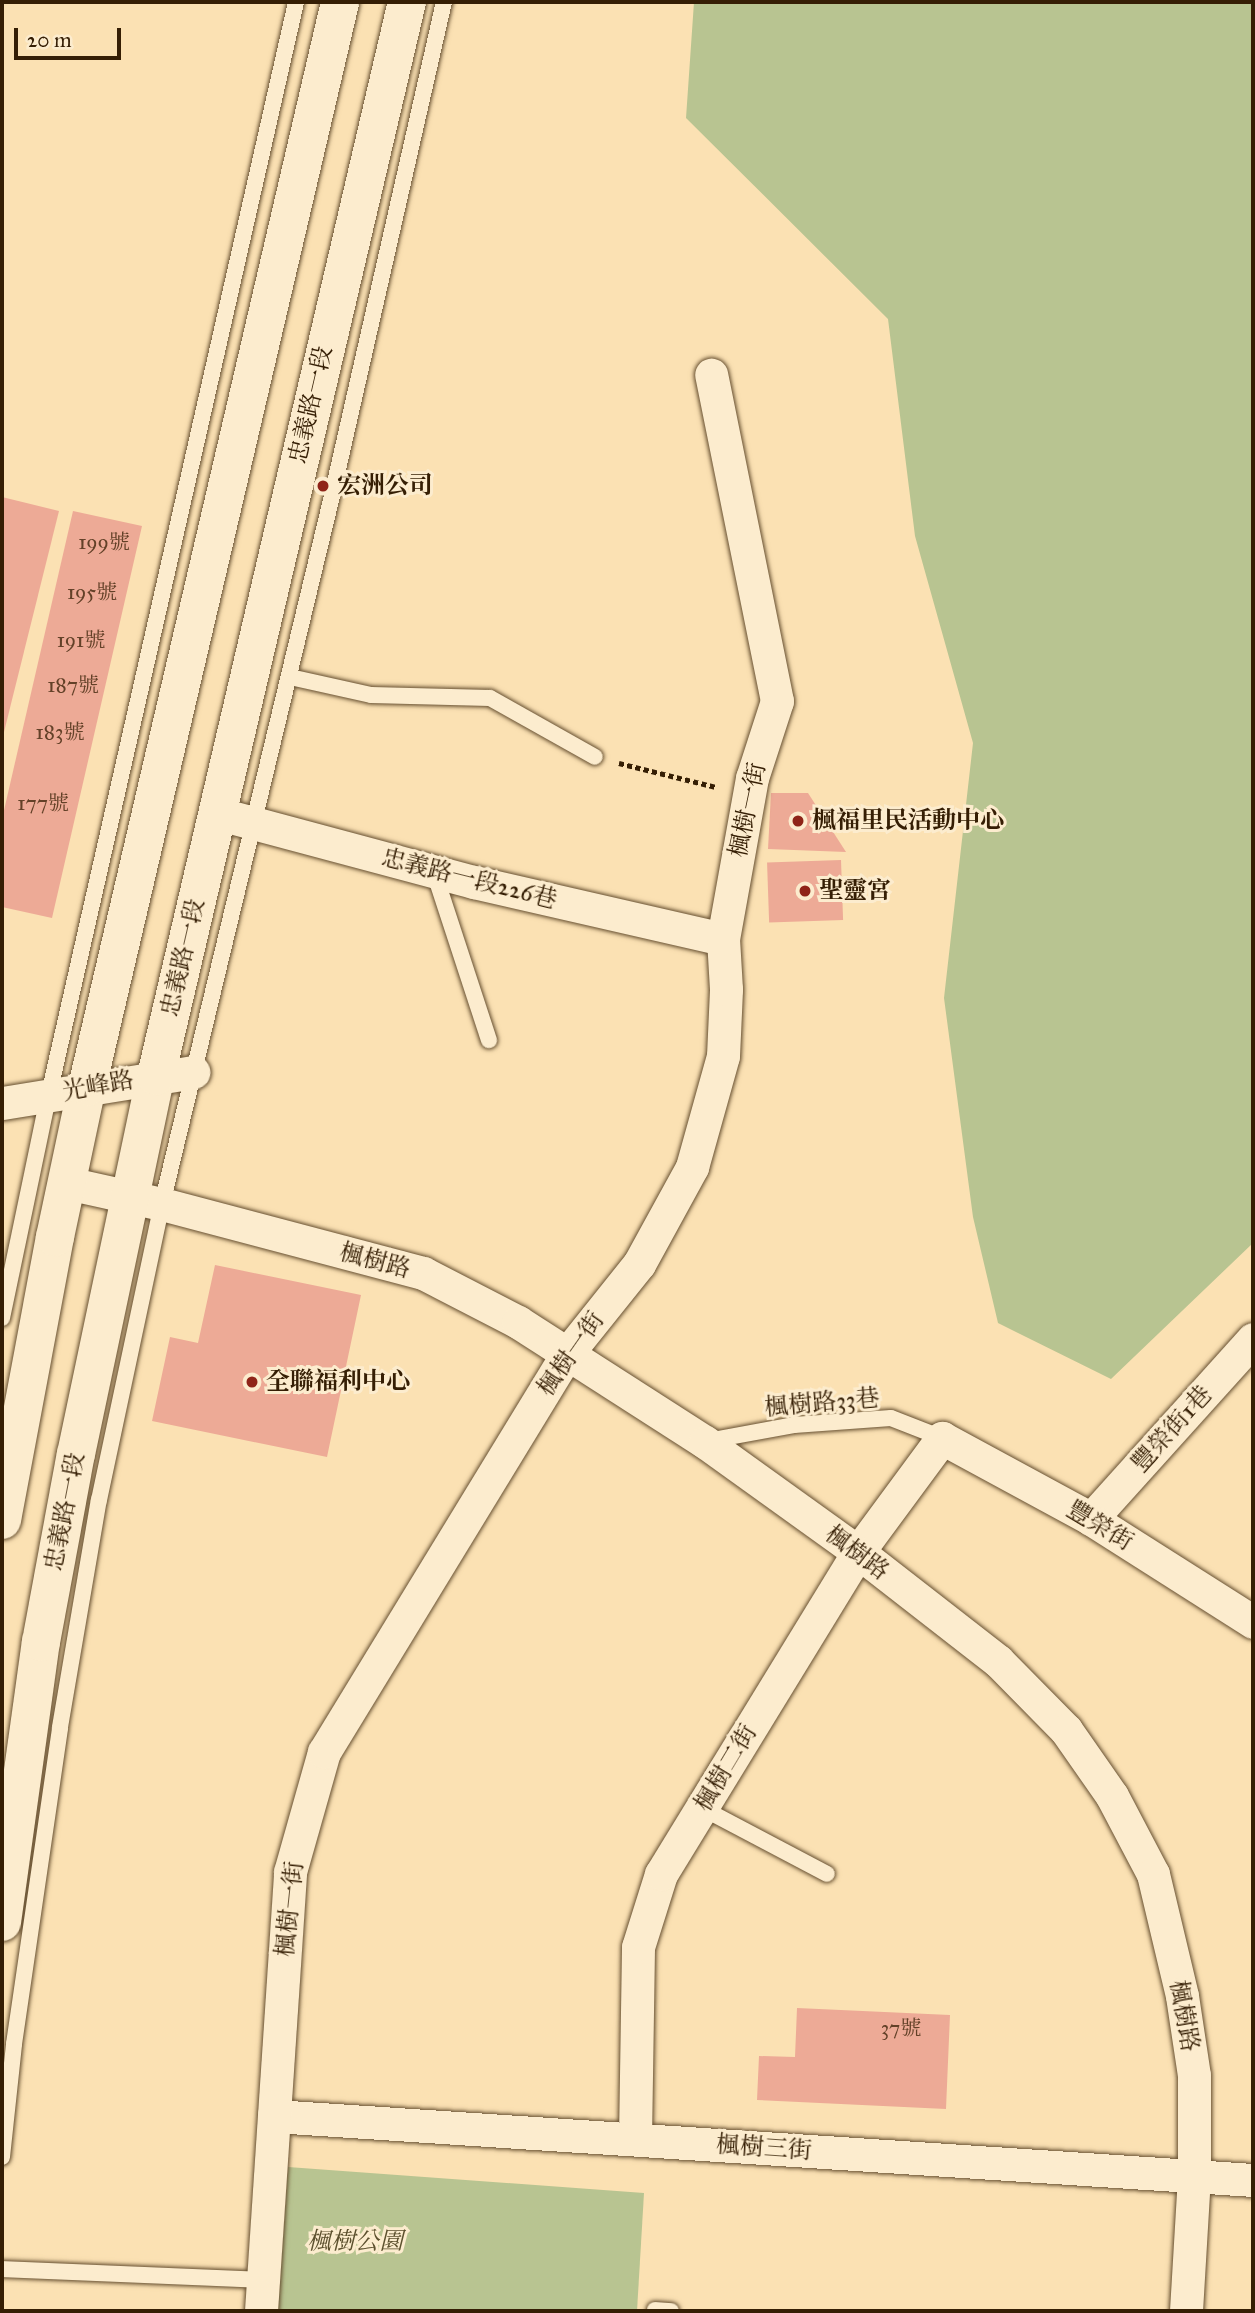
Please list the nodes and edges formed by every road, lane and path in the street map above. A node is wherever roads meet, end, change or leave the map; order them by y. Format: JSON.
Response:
{"nodes":[{"id":1,"x":296,"y":2,"type":"edge"},
{"id":2,"x":340,"y":2,"type":"edge"},
{"id":3,"x":407,"y":2,"type":"edge"},
{"id":4,"x":444,"y":2,"type":"edge"},
{"id":5,"x":711,"y":375,"type":"dead end"},
{"id":6,"x":290,"y":677,"type":"junction"},
{"id":7,"x":595,"y":757,"type":"joint"},
{"id":8,"x":749,"y":795,"type":"junction"},
{"id":9,"x":216,"y":813,"type":"junction"},
{"id":10,"x":255,"y":824,"type":"junction"},
{"id":11,"x":434,"y":872,"type":"junction"},
{"id":12,"x":723,"y":939,"type":"junction"},
{"id":13,"x":489,"y":1040,"type":"dead end"},
{"id":14,"x":194,"y":1072,"type":"junction"},
{"id":15,"x":156,"y":1076,"type":"junction"},
{"id":16,"x":87,"y":1087,"type":"junction"},
{"id":17,"x":49,"y":1094,"type":"junction"},
{"id":18,"x":2,"y":1103,"type":"edge"},
{"id":19,"x":67,"y":1184,"type":"junction"},
{"id":20,"x":147,"y":1200,"type":"junction"},
{"id":21,"x":2,"y":1318,"type":"edge"},
{"id":22,"x":1253,"y":1339,"type":"edge"},
{"id":23,"x":566,"y":1355,"type":"junction"},
{"id":24,"x":942,"y":1438,"type":"junction"},
{"id":25,"x":705,"y":1442,"type":"junction"},
{"id":26,"x":1091,"y":1519,"type":"junction"},
{"id":27,"x":2,"y":1520,"type":"edge"},
{"id":28,"x":858,"y":1552,"type":"junction"},
{"id":29,"x":1253,"y":1622,"type":"edge"},
{"id":30,"x":702,"y":1808,"type":"junction"},
{"id":31,"x":827,"y":1874,"type":"dead end"},
{"id":32,"x":2,"y":1922,"type":"edge"},
{"id":33,"x":274,"y":2116,"type":"junction"},
{"id":34,"x":635,"y":2140,"type":"junction"},
{"id":35,"x":2,"y":2157,"type":"edge"},
{"id":36,"x":1194,"y":2176,"type":"junction"},
{"id":37,"x":1253,"y":2180,"type":"edge"},
{"id":38,"x":2,"y":2269,"type":"edge"},
{"id":39,"x":262,"y":2296,"type":"edge"},
{"id":40,"x":1186,"y":2311,"type":"edge"}],
"edges":[{"from":1,"to":17,"type":"lane"},
{"from":2,"to":16,"type":"main road"},
{"from":3,"to":9,"type":"main road","name":"忠義路一段"},
{"from":4,"to":6,"type":"lane","name":"忠義路一段"},
{"from":5,"to":8,"type":"street","name":"楓樹一街"},
{"from":6,"to":7,"type":"lane"},
{"from":6,"to":10,"type":"lane","name":"忠義路一段"},
{"from":7,"to":8,"type":"path"},
{"from":8,"to":12,"type":"street","name":"楓樹一街"},
{"from":9,"to":10,"type":"street","name":"忠義路一段226巷"},
{"from":9,"to":15,"type":"main road","name":"忠義路一段"},
{"from":10,"to":11,"type":"street","name":"忠義路一段226巷"},
{"from":10,"to":14,"type":"lane","name":"忠義路一段"},
{"from":11,"to":12,"type":"street","name":"忠義路一段226巷"},
{"from":11,"to":13,"type":"lane"},
{"from":12,"to":23,"type":"street","name":"楓樹一街"},
{"from":14,"to":15,"type":"street","name":"光峰路"},
{"from":14,"to":20,"type":"lane","name":"忠義路一段"},
{"from":15,"to":16,"type":"street","name":"光峰路"},
{"from":15,"to":20,"type":"main road","name":"忠義路一段"},
{"from":16,"to":17,"type":"street","name":"光峰路"},
{"from":16,"to":19,"type":"main road"},
{"from":17,"to":18,"type":"street","name":"光峰路"},
{"from":17,"to":21,"type":"lane"},
{"from":19,"to":20,"type":"street","name":"楓樹路"},
{"from":19,"to":27,"type":"main road"},
{"from":20,"to":23,"type":"street","name":"楓樹路"},
{"from":20,"to":32,"type":"main road","name":"忠義路一段"},
{"from":20,"to":35,"type":"lane","name":"忠義路一段"},
{"from":22,"to":26,"type":"street","name":"豐榮街1巷"},
{"from":23,"to":25,"type":"street","name":"楓樹路"},
{"from":23,"to":33,"type":"street","name":"楓樹一街"},
{"from":24,"to":25,"type":"lane","name":"楓樹路33巷"},
{"from":24,"to":26,"type":"street","name":"豐榮街"},
{"from":24,"to":28,"type":"street","name":"楓樹二街"},
{"from":25,"to":28,"type":"street","name":"楓樹路"},
{"from":26,"to":29,"type":"street","name":"豐榮街"},
{"from":28,"to":30,"type":"street","name":"楓樹二街"},
{"from":28,"to":36,"type":"street","name":"楓樹路"},
{"from":30,"to":31,"type":"lane"},
{"from":30,"to":34,"type":"street","name":"楓樹二街"},
{"from":33,"to":34,"type":"street","name":"楓樹三街"},
{"from":33,"to":39,"type":"street","name":"楓樹一街"},
{"from":34,"to":36,"type":"street","name":"楓樹三街"},
{"from":36,"to":37,"type":"street","name":"楓樹三街"},
{"from":36,"to":40,"type":"street","name":"楓樹路"},
{"from":38,"to":39,"type":"lane"}]}
